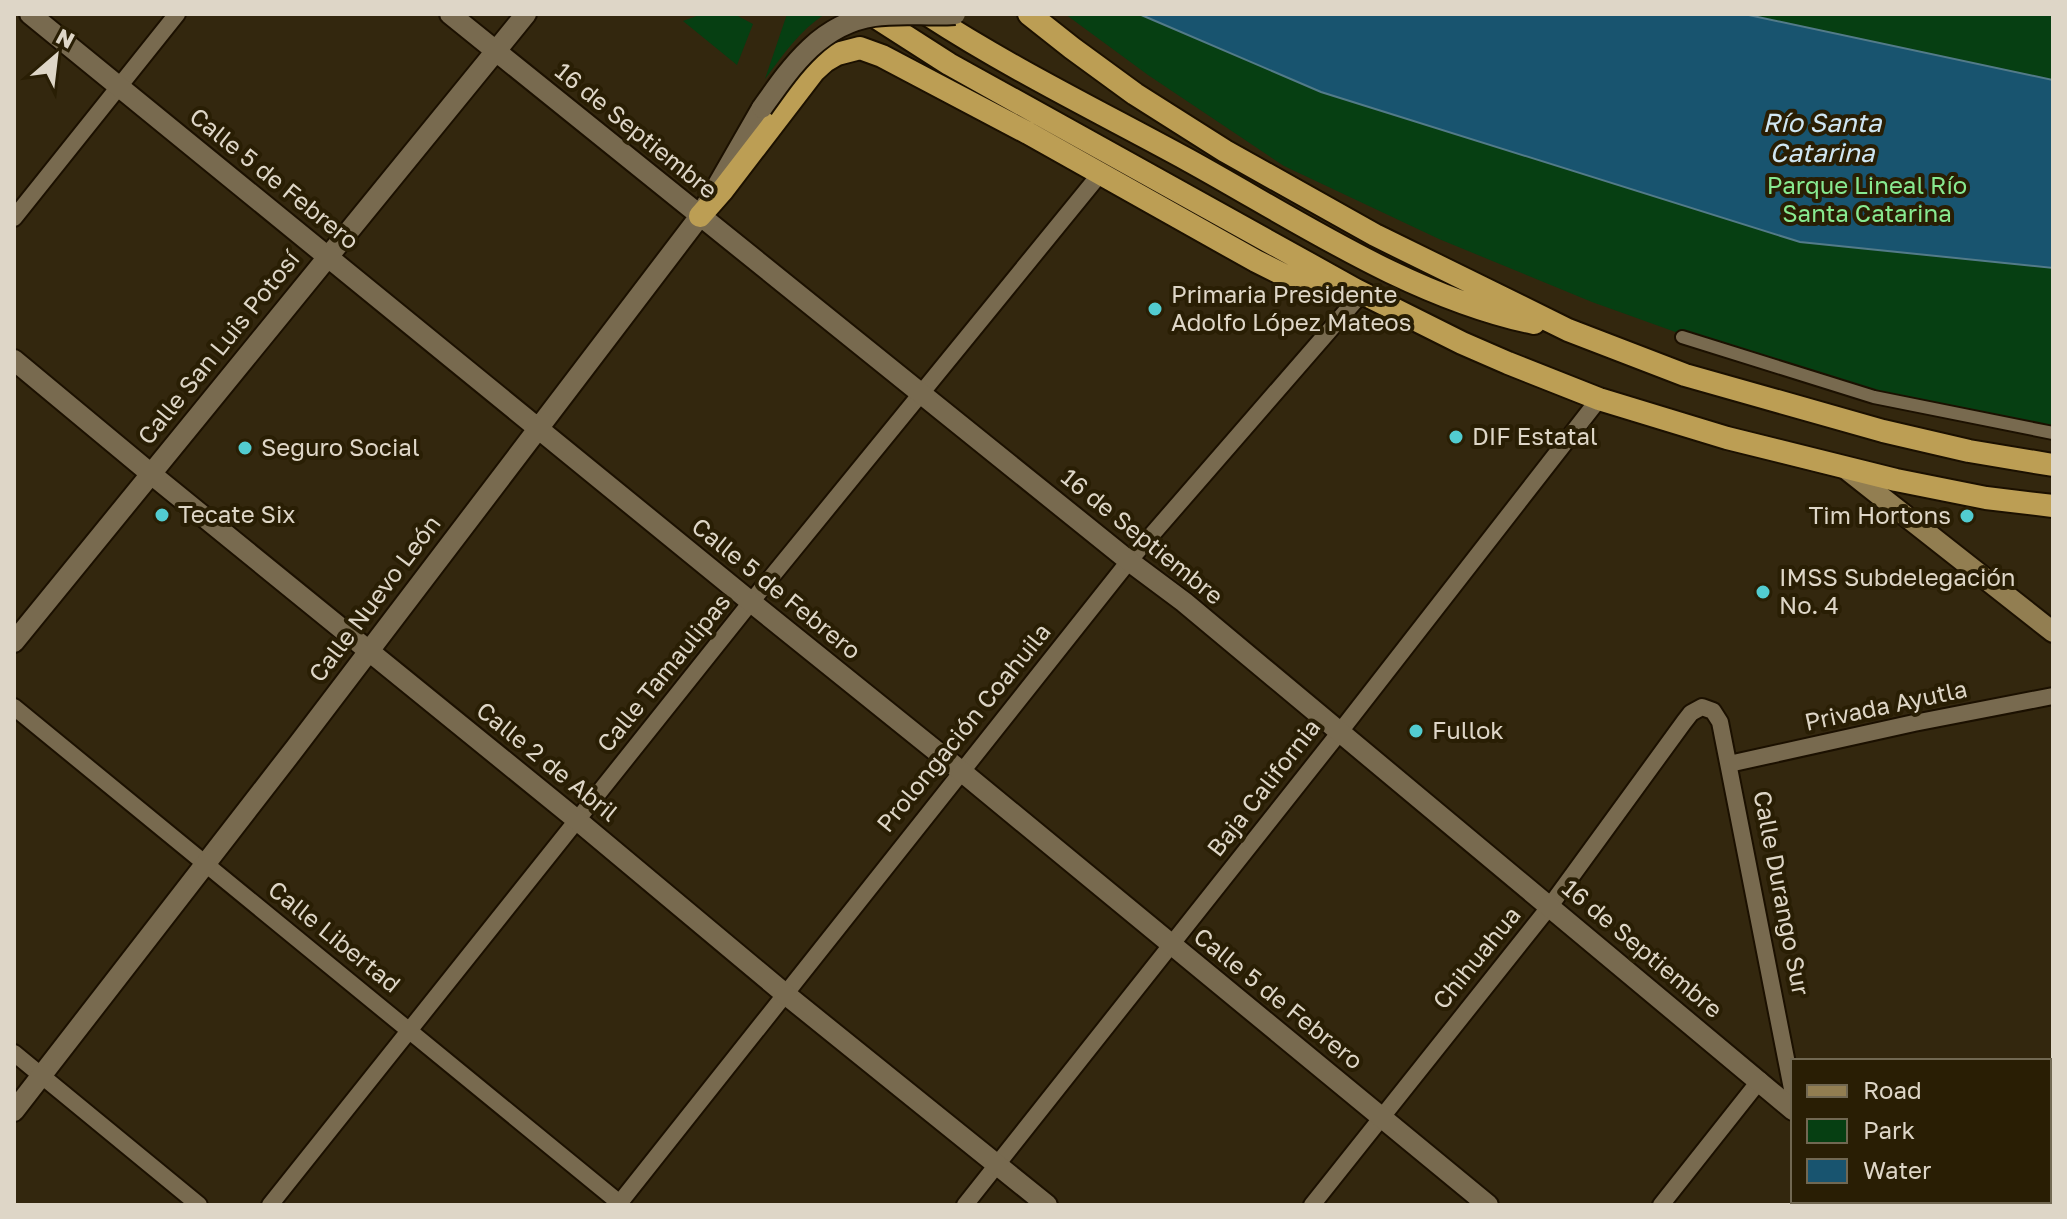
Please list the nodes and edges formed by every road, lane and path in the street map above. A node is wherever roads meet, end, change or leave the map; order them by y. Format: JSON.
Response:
{"nodes":[{"id":1,"x":30,"y":14,"type":"edge"},
{"id":2,"x":177,"y":14,"type":"edge"},
{"id":3,"x":450,"y":14,"type":"edge"},
{"id":4,"x":526,"y":14,"type":"edge"},
{"id":5,"x":871,"y":14,"type":"edge"},
{"id":6,"x":927,"y":14,"type":"edge"},
{"id":7,"x":955,"y":14,"type":"edge"},
{"id":8,"x":1029,"y":14,"type":"edge"},
{"id":9,"x":495,"y":51,"type":"junction"},
{"id":10,"x":120,"y":87,"type":"junction"},
{"id":11,"x":1100,"y":174,"type":"junction"},
{"id":12,"x":700,"y":216,"type":"junction"},
{"id":13,"x":14,"y":218,"type":"edge"},
{"id":14,"x":329,"y":256,"type":"junction"},
{"id":15,"x":1359,"y":291,"type":"junction"},
{"id":16,"x":1568,"y":330,"type":"junction"},
{"id":17,"x":1682,"y":337,"type":"dead end"},
{"id":18,"x":14,"y":360,"type":"edge"},
{"id":19,"x":922,"y":393,"type":"junction"},
{"id":20,"x":1599,"y":399,"type":"junction"},
{"id":21,"x":538,"y":428,"type":"junction"},
{"id":22,"x":2053,"y":433,"type":"edge"},
{"id":23,"x":2053,"y":465,"type":"edge"},
{"id":24,"x":1846,"y":469,"type":"junction"},
{"id":25,"x":150,"y":473,"type":"junction"},
{"id":26,"x":2053,"y":506,"type":"edge"},
{"id":27,"x":1129,"y":561,"type":"junction"},
{"id":28,"x":751,"y":602,"type":"junction"},
{"id":29,"x":2053,"y":632,"type":"edge"},
{"id":30,"x":14,"y":642,"type":"edge"},
{"id":31,"x":369,"y":649,"type":"junction"},
{"id":32,"x":2053,"y":696,"type":"edge"},
{"id":33,"x":14,"y":707,"type":"edge"},
{"id":34,"x":1708,"y":708,"type":"joint"},
{"id":35,"x":1339,"y":733,"type":"junction"},
{"id":36,"x":1729,"y":764,"type":"junction"},
{"id":37,"x":961,"y":771,"type":"junction"},
{"id":38,"x":577,"y":820,"type":"junction"},
{"id":39,"x":205,"y":862,"type":"junction"},
{"id":40,"x":1550,"y":906,"type":"junction"},
{"id":41,"x":1170,"y":945,"type":"junction"},
{"id":42,"x":784,"y":993,"type":"junction"},
{"id":43,"x":409,"y":1029,"type":"junction"},
{"id":44,"x":14,"y":1053,"type":"edge"},
{"id":45,"x":41,"y":1075,"type":"junction"},
{"id":46,"x":1760,"y":1080,"type":"junction"},
{"id":47,"x":1791,"y":1084,"type":"edge"},
{"id":48,"x":1791,"y":1108,"type":"edge"},
{"id":49,"x":14,"y":1111,"type":"edge"},
{"id":50,"x":1381,"y":1116,"type":"junction"},
{"id":51,"x":998,"y":1164,"type":"junction"},
{"id":52,"x":620,"y":1204,"type":"edge"},
{"id":53,"x":199,"y":1205,"type":"edge"},
{"id":54,"x":270,"y":1205,"type":"edge"},
{"id":55,"x":965,"y":1205,"type":"edge"},
{"id":56,"x":1047,"y":1205,"type":"edge"},
{"id":57,"x":1312,"y":1205,"type":"edge"},
{"id":58,"x":1488,"y":1205,"type":"edge"},
{"id":59,"x":1661,"y":1205,"type":"edge"}],
"edges":[{"from":1,"to":10,"type":"street","name":"Calle 5 de Febrero"},
{"from":2,"to":10,"type":"street"},
{"from":3,"to":9,"type":"street","name":"16 de Septiembre"},
{"from":4,"to":9,"type":"street","name":"Calle San Luis Potosí"},
{"from":5,"to":15,"type":"highway"},
{"from":6,"to":16,"type":"highway"},
{"from":7,"to":12,"type":"street","name":"Calle Nuevo León","bridge":true},
{"from":8,"to":16,"type":"highway"},
{"from":9,"to":12,"type":"street","name":"16 de Septiembre"},
{"from":9,"to":14,"type":"street","name":"Calle San Luis Potosí"},
{"from":10,"to":13,"type":"street"},
{"from":10,"to":14,"type":"street","name":"Calle 5 de Febrero"},
{"from":11,"to":12,"type":"highway"},
{"from":11,"to":15,"type":"highway"},
{"from":11,"to":19,"type":"street","name":"Calle Tamaulipas"},
{"from":12,"to":19,"type":"street","name":"16 de Septiembre"},
{"from":12,"to":21,"type":"street","name":"Calle Nuevo León"},
{"from":14,"to":21,"type":"street","name":"Calle 5 de Febrero"},
{"from":14,"to":25,"type":"street","name":"Calle San Luis Potosí"},
{"from":15,"to":20,"type":"highway"},
{"from":15,"to":27,"type":"street","name":"Prolongación Coahuila"},
{"from":16,"to":23,"type":"highway"},
{"from":17,"to":22,"type":"street"},
{"from":18,"to":25,"type":"street","name":"Calle 2 de Abril"},
{"from":19,"to":27,"type":"street","name":"16 de Septiembre"},
{"from":19,"to":28,"type":"street","name":"Calle Tamaulipas"},
{"from":20,"to":24,"type":"highway"},
{"from":20,"to":35,"type":"street","name":"Baja California"},
{"from":21,"to":28,"type":"street","name":"Calle 5 de Febrero"},
{"from":21,"to":31,"type":"street","name":"Calle Nuevo León"},
{"from":24,"to":26,"type":"highway"},
{"from":24,"to":29,"type":"main road"},
{"from":25,"to":30,"type":"street","name":"Calle San Luis Potosí"},
{"from":25,"to":31,"type":"street","name":"Calle 2 de Abril"},
{"from":27,"to":35,"type":"street","name":"16 de Septiembre"},
{"from":27,"to":37,"type":"street","name":"Prolongación Coahuila"},
{"from":28,"to":37,"type":"street","name":"Calle 5 de Febrero"},
{"from":28,"to":38,"type":"street","name":"Calle Tamaulipas"},
{"from":31,"to":38,"type":"street","name":"Calle 2 de Abril"},
{"from":31,"to":39,"type":"street","name":"Calle Nuevo León"},
{"from":32,"to":36,"type":"street","name":"Privada Ayutla"},
{"from":33,"to":39,"type":"street","name":"Calle Libertad"},
{"from":34,"to":36,"type":"street","name":"Calle Durango Sur"},
{"from":34,"to":40,"type":"street","name":"Chihuahua"},
{"from":35,"to":40,"type":"street","name":"16 de Septiembre"},
{"from":35,"to":41,"type":"street","name":"Baja California"},
{"from":36,"to":47,"type":"street","name":"Calle Durango Sur"},
{"from":37,"to":41,"type":"street","name":"Calle 5 de Febrero"},
{"from":37,"to":42,"type":"street","name":"Prolongación Coahuila"},
{"from":38,"to":42,"type":"street","name":"Calle 2 de Abril"},
{"from":38,"to":43,"type":"street","name":"Calle Tamaulipas"},
{"from":39,"to":43,"type":"street","name":"Calle Libertad"},
{"from":39,"to":45,"type":"street","name":"Calle Nuevo León"},
{"from":40,"to":46,"type":"street","name":"16 de Septiembre"},
{"from":40,"to":50,"type":"street","name":"Chihuahua"},
{"from":41,"to":50,"type":"street","name":"Calle 5 de Febrero"},
{"from":41,"to":51,"type":"street","name":"Baja California"},
{"from":42,"to":51,"type":"street","name":"Calle 2 de Abril"},
{"from":42,"to":52,"type":"street","name":"Prolongación Coahuila"},
{"from":43,"to":52,"type":"street","name":"Calle Libertad"},
{"from":43,"to":54,"type":"street","name":"Calle Tamaulipas"},
{"from":44,"to":45,"type":"street"},
{"from":45,"to":49,"type":"street","name":"Calle Nuevo León"},
{"from":45,"to":53,"type":"street"},
{"from":46,"to":48,"type":"street","name":"16 de Septiembre"},
{"from":46,"to":59,"type":"street"},
{"from":50,"to":57,"type":"street","name":"Chihuahua"},
{"from":50,"to":58,"type":"street","name":"Calle 5 de Febrero"},
{"from":51,"to":55,"type":"street","name":"Baja California"},
{"from":51,"to":56,"type":"street","name":"Calle 2 de Abril"}]}
